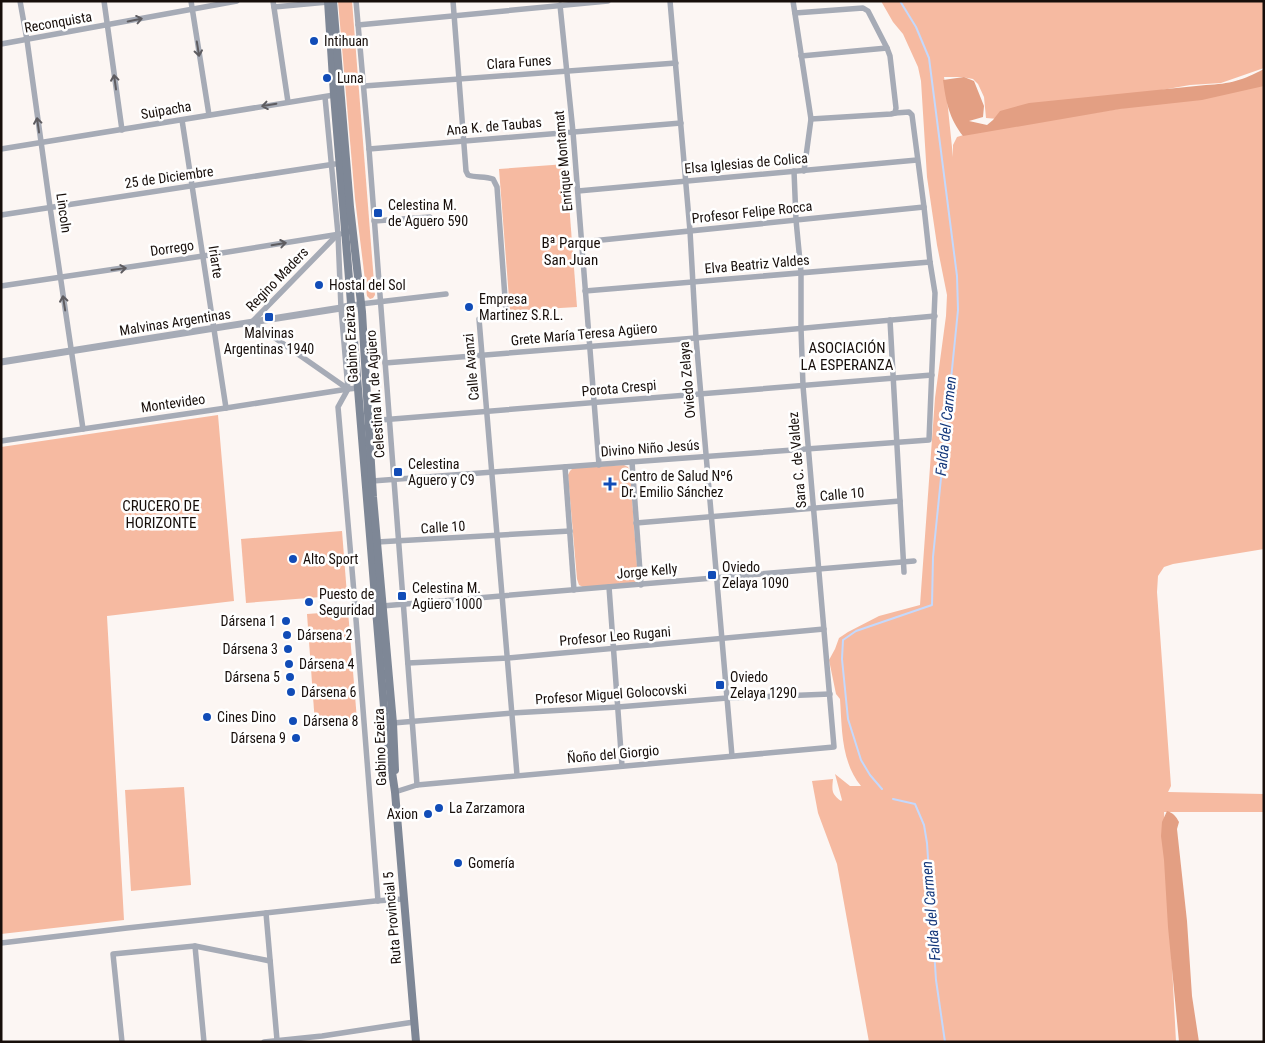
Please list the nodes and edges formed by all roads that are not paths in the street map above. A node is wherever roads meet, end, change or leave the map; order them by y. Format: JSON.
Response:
{"nodes":[{"id":1,"x":20,"y":1,"type":"edge"},
{"id":2,"x":104,"y":1,"type":"edge"},
{"id":3,"x":191,"y":1,"type":"edge"},
{"id":4,"x":237,"y":1,"type":"edge"},
{"id":5,"x":356,"y":1,"type":"edge"},
{"id":6,"x":453,"y":1,"type":"edge"},
{"id":7,"x":608,"y":1,"type":"edge"},
{"id":8,"x":670,"y":1,"type":"edge"},
{"id":9,"x":793,"y":1,"type":"edge"},
{"id":10,"x":330,"y":2,"type":"edge"},
{"id":11,"x":274,"y":4,"type":"edge"},
{"id":12,"x":560,"y":5,"type":"junction"},
{"id":13,"x":192,"y":9,"type":"junction"},
{"id":14,"x":795,"y":13,"type":"junction"},
{"id":15,"x":454,"y":15,"type":"junction"},
{"id":16,"x":358,"y":24,"type":"junction"},
{"id":17,"x":108,"y":25,"type":"junction"},
{"id":18,"x":27,"y":40,"type":"junction"},
{"id":19,"x":1,"y":44,"type":"edge"},
{"id":20,"x":887,"y":48,"type":"junction"},
{"id":21,"x":801,"y":56,"type":"junction"},
{"id":22,"x":676,"y":63,"type":"junction"},
{"id":23,"x":567,"y":71,"type":"junction"},
{"id":24,"x":459,"y":79,"type":"junction"},
{"id":25,"x":364,"y":86,"type":"junction"},
{"id":26,"x":334,"y":95,"type":"junction"},
{"id":27,"x":325,"y":97,"type":"junction"},
{"id":28,"x":288,"y":102,"type":"junction"},
{"id":29,"x":895,"y":113,"type":"junction"},
{"id":30,"x":209,"y":115,"type":"junction"},
{"id":31,"x":811,"y":119,"type":"junction"},
{"id":32,"x":182,"y":120,"type":"junction"},
{"id":33,"x":681,"y":123,"type":"junction"},
{"id":34,"x":122,"y":130,"type":"junction"},
{"id":35,"x":573,"y":132,"type":"junction"},
{"id":36,"x":463,"y":141,"type":"junction"},
{"id":37,"x":41,"y":142,"type":"junction"},
{"id":38,"x":1,"y":148,"type":"edge"},
{"id":39,"x":369,"y":149,"type":"junction"},
{"id":40,"x":917,"y":160,"type":"junction"},
{"id":41,"x":340,"y":164,"type":"junction"},
{"id":42,"x":332,"y":165,"type":"junction"},
{"id":43,"x":804,"y":170,"type":"junction"},
{"id":44,"x":794,"y":171,"type":"junction"},
{"id":45,"x":685,"y":182,"type":"junction"},
{"id":46,"x":192,"y":186,"type":"junction"},
{"id":47,"x":578,"y":192,"type":"junction"},
{"id":48,"x":50,"y":207,"type":"junction"},
{"id":49,"x":924,"y":207,"type":"junction"},
{"id":50,"x":1,"y":215,"type":"edge"},
{"id":51,"x":430,"y":217,"type":"dead end"},
{"id":52,"x":796,"y":220,"type":"junction"},
{"id":53,"x":374,"y":221,"type":"junction"},
{"id":54,"x":690,"y":231,"type":"junction"},
{"id":55,"x":342,"y":234,"type":"junction"},
{"id":56,"x":582,"y":242,"type":"junction"},
{"id":57,"x":202,"y":256,"type":"junction"},
{"id":58,"x":930,"y":262,"type":"junction"},
{"id":59,"x":801,"y":272,"type":"junction"},
{"id":60,"x":60,"y":278,"type":"junction"},
{"id":61,"x":692,"y":282,"type":"junction"},
{"id":62,"x":1,"y":286,"type":"edge"},
{"id":63,"x":585,"y":290,"type":"junction"},
{"id":64,"x":446,"y":294,"type":"dead end"},
{"id":65,"x":380,"y":301,"type":"junction"},
{"id":66,"x":361,"y":304,"type":"junction"},
{"id":67,"x":352,"y":305,"type":"junction"},
{"id":68,"x":341,"y":308,"type":"junction"},
{"id":69,"x":935,"y":316,"type":"junction"},
{"id":70,"x":890,"y":320,"type":"junction"},
{"id":71,"x":252,"y":322,"type":"junction"},
{"id":72,"x":214,"y":328,"type":"junction"},
{"id":73,"x":801,"y":328,"type":"junction"},
{"id":74,"x":696,"y":338,"type":"junction"},
{"id":75,"x":590,"y":346,"type":"junction"},
{"id":76,"x":72,"y":351,"type":"junction"},
{"id":77,"x":482,"y":355,"type":"junction"},
{"id":78,"x":1,"y":362,"type":"edge"},
{"id":79,"x":385,"y":363,"type":"junction"},
{"id":80,"x":932,"y":375,"type":"junction"},
{"id":81,"x":893,"y":378,"type":"junction"},
{"id":82,"x":803,"y":386,"type":"junction"},
{"id":83,"x":358,"y":388,"type":"junction"},
{"id":84,"x":348,"y":389,"type":"junction"},
{"id":85,"x":700,"y":394,"type":"junction"},
{"id":86,"x":594,"y":403,"type":"junction"},
{"id":87,"x":226,"y":408,"type":"junction"},
{"id":88,"x":487,"y":412,"type":"junction"},
{"id":89,"x":389,"y":420,"type":"junction"},
{"id":90,"x":368,"y":421,"type":"junction"},
{"id":91,"x":83,"y":429,"type":"junction"},
{"id":92,"x":1,"y":441,"type":"edge"},
{"id":93,"x":897,"y":442,"type":"junction"},
{"id":94,"x":809,"y":449,"type":"junction"},
{"id":95,"x":706,"y":457,"type":"junction"},
{"id":96,"x":632,"y":462,"type":"junction"},
{"id":97,"x":599,"y":465,"type":"junction"},
{"id":98,"x":565,"y":467,"type":"junction"},
{"id":99,"x":492,"y":472,"type":"junction"},
{"id":100,"x":394,"y":480,"type":"junction"},
{"id":101,"x":372,"y":481,"type":"junction"},
{"id":102,"x":900,"y":501,"type":"junction"},
{"id":103,"x":814,"y":509,"type":"junction"},
{"id":104,"x":711,"y":518,"type":"junction"},
{"id":105,"x":636,"y":523,"type":"junction"},
{"id":106,"x":570,"y":531,"type":"junction"},
{"id":107,"x":498,"y":536,"type":"junction"},
{"id":108,"x":377,"y":542,"type":"junction"},
{"id":109,"x":398,"y":542,"type":"junction"},
{"id":110,"x":914,"y":561,"type":"dead end"},
{"id":111,"x":904,"y":562,"type":"junction"},
{"id":112,"x":819,"y":570,"type":"junction"},
{"id":113,"x":904,"y":572,"type":"dead end"},
{"id":114,"x":716,"y":578,"type":"junction"},
{"id":115,"x":641,"y":585,"type":"junction"},
{"id":116,"x":609,"y":587,"type":"junction"},
{"id":117,"x":574,"y":590,"type":"junction"},
{"id":118,"x":502,"y":596,"type":"junction"},
{"id":119,"x":403,"y":604,"type":"junction"},
{"id":120,"x":382,"y":606,"type":"junction"},
{"id":121,"x":824,"y":629,"type":"junction"},
{"id":122,"x":722,"y":639,"type":"junction"},
{"id":123,"x":614,"y":648,"type":"junction"},
{"id":124,"x":508,"y":658,"type":"junction"},
{"id":125,"x":408,"y":663,"type":"junction"},
{"id":126,"x":830,"y":694,"type":"junction"},
{"id":127,"x":726,"y":698,"type":"junction"},
{"id":128,"x":618,"y":707,"type":"junction"},
{"id":129,"x":512,"y":713,"type":"junction"},
{"id":130,"x":412,"y":722,"type":"junction"},
{"id":131,"x":393,"y":723,"type":"junction"},
{"id":132,"x":834,"y":747,"type":"joint"},
{"id":133,"x":732,"y":756,"type":"junction"},
{"id":134,"x":622,"y":766,"type":"junction"},
{"id":135,"x":518,"y":776,"type":"junction"},
{"id":136,"x":417,"y":785,"type":"junction"},
{"id":137,"x":394,"y":792,"type":"junction"},
{"id":138,"x":403,"y":900,"type":"junction"},
{"id":139,"x":378,"y":901,"type":"junction"},
{"id":140,"x":266,"y":913,"type":"junction"},
{"id":141,"x":1,"y":943,"type":"edge"},
{"id":142,"x":195,"y":946,"type":"junction"},
{"id":143,"x":270,"y":961,"type":"junction"},
{"id":144,"x":414,"y":1024,"type":"junction"},
{"id":145,"x":277,"y":1040,"type":"junction"},
{"id":146,"x":122,"y":1042,"type":"edge"},
{"id":147,"x":204,"y":1042,"type":"edge"},
{"id":148,"x":264,"y":1042,"type":"edge"},
{"id":149,"x":416,"y":1042,"type":"edge"}],
"edges":[{"from":1,"to":18,"type":"street","name":"Lincoln"},
{"from":2,"to":17,"type":"street"},
{"from":3,"to":13,"type":"street"},
{"from":4,"to":13,"type":"street","name":"Reconquista"},
{"from":5,"to":16,"type":"street","name":"Celestina M. de Agüero"},
{"from":6,"to":15,"type":"street","name":"Calle Avanzi"},
{"from":7,"to":12,"type":"street"},
{"from":8,"to":22,"type":"street","name":"Oviedo Zelaya"},
{"from":9,"to":14,"type":"street"},
{"from":10,"to":11,"type":"street"},
{"from":10,"to":26,"type":"main road","name":"Gabino Ezeiza"},
{"from":10,"to":66,"type":"main road","name":"Gabino Ezeiza"},
{"from":11,"to":28,"type":"street"},
{"from":12,"to":15,"type":"street"},
{"from":12,"to":23,"type":"street","name":"Enrique Montamat"},
{"from":17,"to":13,"type":"street","name":"Reconquista","one_way":true},
{"from":13,"to":30,"type":"street","one_way":true},
{"from":14,"to":20,"type":"street"},
{"from":14,"to":21,"type":"street"},
{"from":15,"to":16,"type":"street"},
{"from":15,"to":24,"type":"street","name":"Calle Avanzi"},
{"from":16,"to":25,"type":"street","name":"Celestina M. de Agüero"},
{"from":17,"to":18,"type":"street","name":"Reconquista"},
{"from":34,"to":17,"type":"street","one_way":true},
{"from":18,"to":19,"type":"street","name":"Reconquista"},
{"from":37,"to":18,"type":"street","name":"Lincoln","one_way":true},
{"from":20,"to":21,"type":"street"},
{"from":20,"to":29,"type":"street"},
{"from":21,"to":31,"type":"street"},
{"from":22,"to":23,"type":"street","name":"Clara Funes"},
{"from":22,"to":33,"type":"street","name":"Oviedo Zelaya"},
{"from":23,"to":24,"type":"street","name":"Clara Funes"},
{"from":23,"to":35,"type":"street","name":"Enrique Montamat"},
{"from":24,"to":25,"type":"street","name":"Clara Funes"},
{"from":24,"to":36,"type":"street","name":"Calle Avanzi"},
{"from":25,"to":39,"type":"street","name":"Celestina M. de Agüero"},
{"from":26,"to":27,"type":"street","name":"Suipacha"},
{"from":26,"to":41,"type":"main road","name":"Gabino Ezeiza"},
{"from":27,"to":28,"type":"street","name":"Suipacha"},
{"from":27,"to":42,"type":"street"},
{"from":28,"to":30,"type":"street","name":"Suipacha","one_way":true},
{"from":29,"to":31,"type":"street"},
{"from":29,"to":40,"type":"street"},
{"from":30,"to":32,"type":"street","name":"Suipacha"},
{"from":31,"to":43,"type":"street"},
{"from":32,"to":34,"type":"street","name":"Suipacha"},
{"from":32,"to":46,"type":"street","name":"Iriarte"},
{"from":33,"to":35,"type":"street","name":"Ana K. de Taubas"},
{"from":33,"to":45,"type":"street","name":"Oviedo Zelaya"},
{"from":34,"to":37,"type":"street","name":"Suipacha"},
{"from":35,"to":36,"type":"street","name":"Ana K. de Taubas"},
{"from":35,"to":47,"type":"street","name":"Enrique Montamat"},
{"from":36,"to":39,"type":"street","name":"Ana K. de Taubas"},
{"from":36,"to":77,"type":"street","name":"Calle Avanzi"},
{"from":37,"to":38,"type":"street","name":"Suipacha"},
{"from":37,"to":48,"type":"street","name":"Lincoln"},
{"from":39,"to":53,"type":"street","name":"Celestina M. de Agüero"},
{"from":40,"to":43,"type":"street","name":"Elsa Iglesias de Colica"},
{"from":40,"to":49,"type":"street"},
{"from":41,"to":42,"type":"street","name":"25 de Diciembre"},
{"from":41,"to":55,"type":"main road","name":"Gabino Ezeiza"},
{"from":42,"to":46,"type":"street","name":"25 de Diciembre"},
{"from":42,"to":55,"type":"street"},
{"from":43,"to":44,"type":"street","name":"Elsa Iglesias de Colica"},
{"from":44,"to":45,"type":"street","name":"Elsa Iglesias de Colica"},
{"from":44,"to":52,"type":"street","name":"Sara C. de Valdez"},
{"from":45,"to":47,"type":"street","name":"Elsa Iglesias de Colica"},
{"from":45,"to":54,"type":"street","name":"Oviedo Zelaya"},
{"from":46,"to":48,"type":"street","name":"25 de Diciembre"},
{"from":46,"to":57,"type":"street","name":"Iriarte"},
{"from":47,"to":56,"type":"street","name":"Enrique Montamat"},
{"from":48,"to":50,"type":"street","name":"25 de Diciembre"},
{"from":48,"to":60,"type":"street","name":"Lincoln"},
{"from":49,"to":52,"type":"street","name":"Profesor Felipe Rocca"},
{"from":49,"to":58,"type":"street"},
{"from":51,"to":53,"type":"street"},
{"from":52,"to":54,"type":"street","name":"Profesor Felipe Rocca"},
{"from":52,"to":59,"type":"street","name":"Sara C. de Valdez"},
{"from":53,"to":65,"type":"street","name":"Celestina M. de Agüero"},
{"from":54,"to":56,"type":"street","name":"Profesor Felipe Rocca"},
{"from":54,"to":61,"type":"street","name":"Oviedo Zelaya"},
{"from":57,"to":55,"type":"street","name":"Dorrego","one_way":true},
{"from":55,"to":67,"type":"main road","name":"Gabino Ezeiza"},
{"from":55,"to":68,"type":"street"},
{"from":55,"to":71,"type":"street","name":"Regino Maders"},
{"from":56,"to":63,"type":"street","name":"Enrique Montamat"},
{"from":60,"to":57,"type":"street","name":"Dorrego","one_way":true},
{"from":57,"to":72,"type":"street","name":"Iriarte"},
{"from":58,"to":59,"type":"street","name":"Elva Beatriz Valdes"},
{"from":58,"to":69,"type":"street"},
{"from":59,"to":61,"type":"street","name":"Elva Beatriz Valdes"},
{"from":59,"to":73,"type":"street","name":"Sara C. de Valdez"},
{"from":60,"to":62,"type":"street","name":"Dorrego"},
{"from":76,"to":60,"type":"street","name":"Lincoln","one_way":true},
{"from":61,"to":63,"type":"street","name":"Elva Beatriz Valdes"},
{"from":61,"to":74,"type":"street","name":"Oviedo Zelaya"},
{"from":63,"to":75,"type":"street","name":"Enrique Montamat"},
{"from":64,"to":65,"type":"street"},
{"from":65,"to":66,"type":"street"},
{"from":65,"to":79,"type":"street","name":"Celestina M. de Agüero"},
{"from":66,"to":67,"type":"street"},
{"from":66,"to":90,"type":"main road","name":"Gabino Ezeiza"},
{"from":67,"to":68,"type":"street","name":"Malvinas Argentinas"},
{"from":67,"to":83,"type":"main road","name":"Gabino Ezeiza"},
{"from":68,"to":71,"type":"street","name":"Malvinas Argentinas"},
{"from":68,"to":84,"type":"street"},
{"from":69,"to":70,"type":"street","name":"Grete María Teresa Agüero"},
{"from":69,"to":80,"type":"street"},
{"from":70,"to":73,"type":"street","name":"Grete María Teresa Agüero"},
{"from":70,"to":81,"type":"street"},
{"from":71,"to":72,"type":"street","name":"Malvinas Argentinas"},
{"from":71,"to":84,"type":"street","name":"Regino Maders"},
{"from":72,"to":76,"type":"street","name":"Malvinas Argentinas"},
{"from":72,"to":87,"type":"street","name":"Iriarte"},
{"from":73,"to":74,"type":"street","name":"Grete María Teresa Agüero"},
{"from":73,"to":82,"type":"street","name":"Sara C. de Valdez"},
{"from":74,"to":75,"type":"street","name":"Grete María Teresa Agüero"},
{"from":74,"to":85,"type":"street","name":"Oviedo Zelaya"},
{"from":75,"to":77,"type":"street","name":"Grete María Teresa Agüero"},
{"from":75,"to":86,"type":"street","name":"Enrique Montamat"},
{"from":76,"to":78,"type":"street","name":"Malvinas Argentinas"},
{"from":76,"to":91,"type":"street","name":"Lincoln"},
{"from":77,"to":79,"type":"street","name":"Grete María Teresa Agüero"},
{"from":77,"to":88,"type":"street","name":"Calle Avanzi"},
{"from":79,"to":89,"type":"street","name":"Celestina M. de Agüero"},
{"from":80,"to":81,"type":"street","name":"Porota Crespi"},
{"from":80,"to":93,"type":"street","name":"Divino Niño Jesús"},
{"from":81,"to":82,"type":"street","name":"Porota Crespi"},
{"from":81,"to":93,"type":"street"},
{"from":82,"to":85,"type":"street","name":"Porota Crespi"},
{"from":82,"to":94,"type":"street","name":"Sara C. de Valdez"},
{"from":83,"to":84,"type":"street","name":"Montevideo"},
{"from":83,"to":137,"type":"main road","name":"Gabino Ezeiza"},
{"from":84,"to":87,"type":"street","name":"Montevideo"},
{"from":84,"to":139,"type":"street"},
{"from":85,"to":86,"type":"street","name":"Porota Crespi"},
{"from":85,"to":95,"type":"street","name":"Oviedo Zelaya"},
{"from":86,"to":88,"type":"street","name":"Porota Crespi"},
{"from":86,"to":97,"type":"street","name":"Enrique Montamat"},
{"from":87,"to":91,"type":"street","name":"Montevideo"},
{"from":88,"to":89,"type":"street","name":"Porota Crespi"},
{"from":88,"to":99,"type":"street","name":"Calle Avanzi"},
{"from":89,"to":90,"type":"street","name":"Porota Crespi"},
{"from":89,"to":100,"type":"street","name":"Celestina M. de Agüero"},
{"from":90,"to":101,"type":"main road","name":"Gabino Ezeiza"},
{"from":91,"to":92,"type":"street","name":"Montevideo"},
{"from":93,"to":94,"type":"street","name":"Divino Niño Jesús"},
{"from":93,"to":102,"type":"street"},
{"from":94,"to":95,"type":"street","name":"Divino Niño Jesús"},
{"from":94,"to":103,"type":"street","name":"Sara C. de Valdez"},
{"from":95,"to":96,"type":"street","name":"Divino Niño Jesús"},
{"from":95,"to":104,"type":"street","name":"Oviedo Zelaya"},
{"from":96,"to":97,"type":"street","name":"Divino Niño Jesús"},
{"from":96,"to":105,"type":"street"},
{"from":97,"to":98,"type":"street","name":"Divino Niño Jesús"},
{"from":98,"to":99,"type":"street","name":"Divino Niño Jesús"},
{"from":98,"to":106,"type":"street"},
{"from":99,"to":100,"type":"street","name":"Divino Niño Jesús"},
{"from":99,"to":107,"type":"street","name":"Calle Avanzi"},
{"from":100,"to":101,"type":"street","name":"Divino Niño Jesús"},
{"from":100,"to":109,"type":"street","name":"Celestina M. de Agüero"},
{"from":101,"to":108,"type":"main road","name":"Gabino Ezeiza"},
{"from":102,"to":103,"type":"street","name":"Calle 10"},
{"from":102,"to":111,"type":"street"},
{"from":103,"to":104,"type":"street","name":"Calle 10"},
{"from":103,"to":112,"type":"street","name":"Sara C. de Valdez"},
{"from":104,"to":105,"type":"street","name":"Calle 10"},
{"from":104,"to":114,"type":"street","name":"Oviedo Zelaya"},
{"from":105,"to":115,"type":"street"},
{"from":106,"to":107,"type":"street","name":"Calle 10"},
{"from":106,"to":117,"type":"street"},
{"from":107,"to":109,"type":"street","name":"Calle 10"},
{"from":107,"to":118,"type":"street","name":"Calle Avanzi"},
{"from":108,"to":109,"type":"street","name":"Calle 10"},
{"from":108,"to":120,"type":"main road","name":"Gabino Ezeiza"},
{"from":109,"to":119,"type":"street","name":"Celestina M. de Agüero"},
{"from":110,"to":111,"type":"street","name":"Jorge Kelly"},
{"from":111,"to":112,"type":"street","name":"Jorge Kelly"},
{"from":111,"to":113,"type":"street"},
{"from":112,"to":114,"type":"street","name":"Jorge Kelly"},
{"from":112,"to":121,"type":"street","name":"Sara C. de Valdez"},
{"from":114,"to":115,"type":"street","name":"Jorge Kelly"},
{"from":114,"to":122,"type":"street","name":"Oviedo Zelaya"},
{"from":115,"to":116,"type":"street","name":"Jorge Kelly"},
{"from":116,"to":117,"type":"street","name":"Jorge Kelly"},
{"from":116,"to":123,"type":"street"},
{"from":117,"to":118,"type":"street","name":"Jorge Kelly"},
{"from":118,"to":119,"type":"street","name":"Jorge Kelly"},
{"from":118,"to":124,"type":"street","name":"Calle Avanzi"},
{"from":119,"to":120,"type":"street","name":"Jorge Kelly"},
{"from":119,"to":125,"type":"street","name":"Celestina M. de Agüero"},
{"from":120,"to":131,"type":"main road","name":"Gabino Ezeiza"},
{"from":121,"to":122,"type":"street","name":"Profesor Leo Rugani"},
{"from":121,"to":126,"type":"street","name":"Sara C. de Valdez"},
{"from":122,"to":123,"type":"street","name":"Profesor Leo Rugani"},
{"from":122,"to":127,"type":"street","name":"Oviedo Zelaya"},
{"from":123,"to":124,"type":"street","name":"Profesor Leo Rugani"},
{"from":123,"to":128,"type":"street"},
{"from":124,"to":125,"type":"street","name":"Profesor Leo Rugani"},
{"from":124,"to":129,"type":"street","name":"Calle Avanzi"},
{"from":125,"to":130,"type":"street","name":"Celestina M. de Agüero"},
{"from":126,"to":127,"type":"street","name":"Profesor Miguel Golocovski"},
{"from":126,"to":132,"type":"street","name":"Sara C. de Valdez"},
{"from":127,"to":128,"type":"street","name":"Profesor Miguel Golocovski"},
{"from":127,"to":133,"type":"street","name":"Oviedo Zelaya"},
{"from":128,"to":129,"type":"street","name":"Profesor Miguel Golocovski"},
{"from":128,"to":134,"type":"street"},
{"from":129,"to":130,"type":"street","name":"Profesor Miguel Golocovski"},
{"from":129,"to":135,"type":"street","name":"Calle Avanzi"},
{"from":130,"to":131,"type":"street","name":"Profesor Miguel Golocovski"},
{"from":130,"to":136,"type":"street","name":"Celestina M. de Agüero"},
{"from":131,"to":137,"type":"main road","name":"Gabino Ezeiza"},
{"from":132,"to":133,"type":"street","name":"Ñoño del Giorgio"},
{"from":133,"to":134,"type":"street","name":"Ñoño del Giorgio"},
{"from":134,"to":135,"type":"street","name":"Ñoño del Giorgio"},
{"from":135,"to":136,"type":"street","name":"Ñoño del Giorgio"},
{"from":136,"to":137,"type":"street","name":"Ñoño del Giorgio"},
{"from":137,"to":138,"type":"main road","name":"Ruta Provincial 5"},
{"from":138,"to":139,"type":"street"},
{"from":138,"to":144,"type":"main road","name":"Ruta Provincial 5"},
{"from":139,"to":140,"type":"street"},
{"from":140,"to":141,"type":"street"},
{"from":140,"to":143,"type":"street"},
{"from":142,"to":143,"type":"street"},
{"from":142,"to":146,"type":"street"},
{"from":142,"to":147,"type":"street"},
{"from":143,"to":145,"type":"street"},
{"from":144,"to":145,"type":"street"},
{"from":144,"to":149,"type":"main road","name":"Ruta Provincial 5"},
{"from":145,"to":148,"type":"street"}]}
